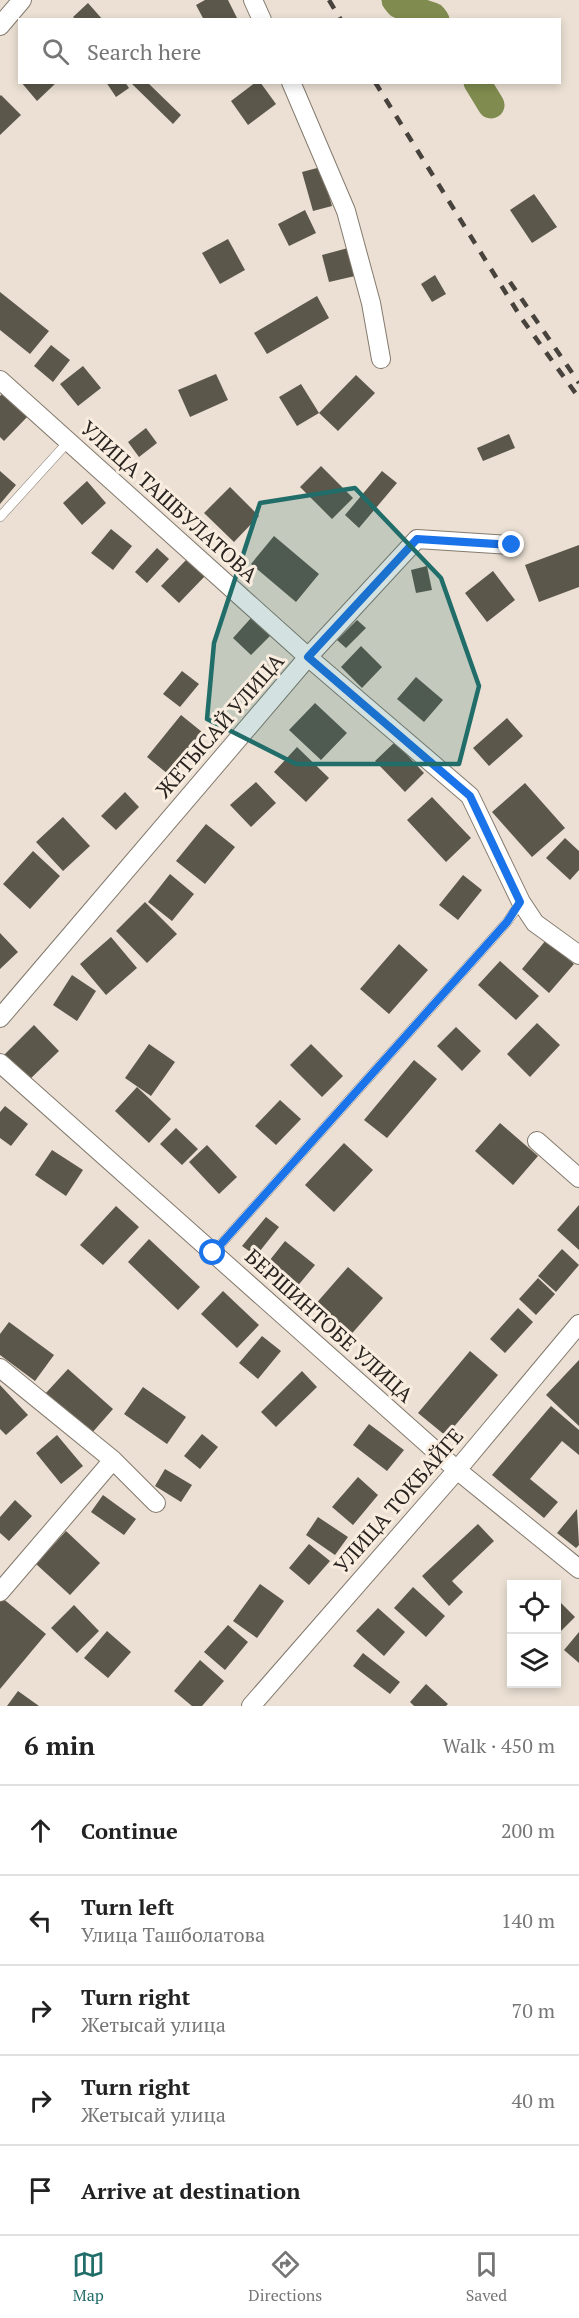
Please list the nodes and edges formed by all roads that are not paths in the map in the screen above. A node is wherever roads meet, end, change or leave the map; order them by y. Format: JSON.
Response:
{"nodes":[{"id":1,"x":22,"y":0,"type":"edge"},
{"id":2,"x":253,"y":0,"type":"edge"},
{"id":3,"x":261,"y":18,"type":"edge"},
{"id":4,"x":0,"y":26,"type":"edge"},
{"id":5,"x":292,"y":84,"type":"edge"},
{"id":6,"x":381,"y":359,"type":"dead end"},
{"id":7,"x":0,"y":380,"type":"edge"},
{"id":8,"x":68,"y":442,"type":"junction"},
{"id":9,"x":0,"y":517,"type":"edge"},
{"id":10,"x":512,"y":545,"type":"dead end"},
{"id":11,"x":308,"y":657,"type":"junction"},
{"id":12,"x":520,"y":902,"type":"junction"},
{"id":13,"x":579,"y":955,"type":"edge"},
{"id":14,"x":0,"y":1018,"type":"edge"},
{"id":15,"x":0,"y":1063,"type":"edge"},
{"id":16,"x":537,"y":1142,"type":"dead end"},
{"id":17,"x":579,"y":1178,"type":"edge"},
{"id":18,"x":213,"y":1253,"type":"junction"},
{"id":19,"x":579,"y":1324,"type":"edge"},
{"id":20,"x":0,"y":1368,"type":"edge"},
{"id":21,"x":113,"y":1460,"type":"junction"},
{"id":22,"x":457,"y":1470,"type":"junction"},
{"id":23,"x":156,"y":1503,"type":"dead end"},
{"id":24,"x":579,"y":1569,"type":"edge"},
{"id":25,"x":0,"y":1592,"type":"edge"},
{"id":26,"x":250,"y":1706,"type":"edge"}],
"edges":[{"from":1,"to":4,"type":"street"},
{"from":2,"to":3,"type":"street"},
{"from":5,"to":6,"type":"street"},
{"from":7,"to":8,"type":"street","name":"УЛИЦА ТАШБУЛАТОВА"},
{"from":8,"to":9,"type":"lane"},
{"from":8,"to":11,"type":"street","name":"УЛИЦА ТАШБУЛАТОВА"},
{"from":10,"to":11,"type":"street","name":"ЖЕТЫСАЙ УЛИЦА"},
{"from":11,"to":12,"type":"street","name":"УЛИЦА ТАШБУЛАТОВА"},
{"from":11,"to":14,"type":"street","name":"ЖЕТЫСАЙ УЛИЦА"},
{"from":12,"to":13,"type":"street","name":"УЛИЦА ТАШБУЛАТОВА"},
{"from":12,"to":18,"type":"lane"},
{"from":15,"to":18,"type":"street","name":"БЕРШИНТОБЕ УЛИЦА"},
{"from":16,"to":17,"type":"street"},
{"from":18,"to":22,"type":"street","name":"БЕРШИНТОБЕ УЛИЦА"},
{"from":19,"to":22,"type":"street","name":"УЛИЦА ТОКБАЙГЕ"},
{"from":20,"to":21,"type":"street"},
{"from":21,"to":23,"type":"street"},
{"from":21,"to":25,"type":"street"},
{"from":22,"to":24,"type":"street","name":"БЕРШИНТОБЕ УЛИЦА"},
{"from":22,"to":26,"type":"street","name":"УЛИЦА ТОКБАЙГЕ"}]}
